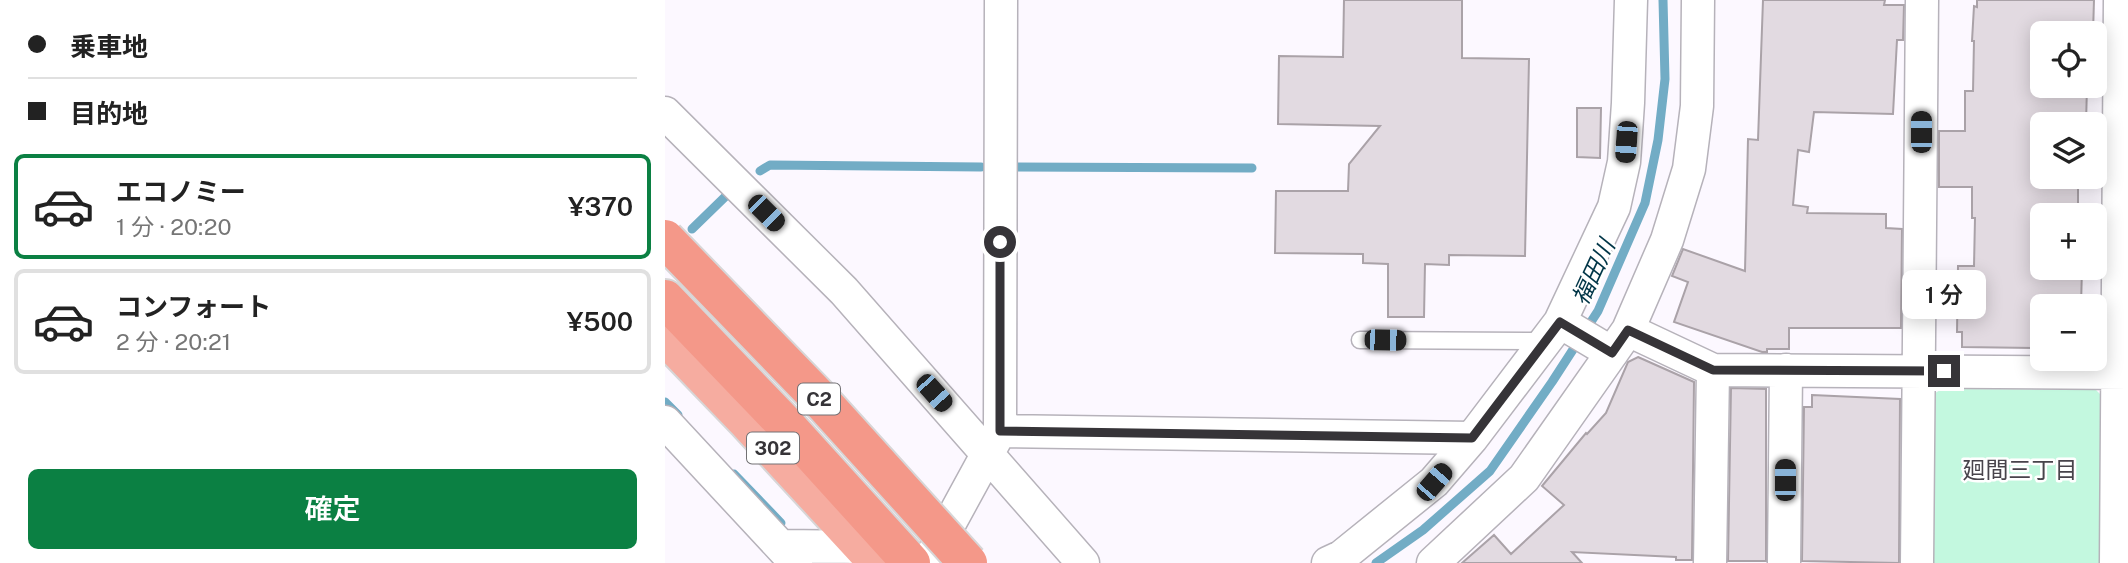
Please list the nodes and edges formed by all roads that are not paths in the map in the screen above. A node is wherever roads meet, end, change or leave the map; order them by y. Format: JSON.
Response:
{"nodes":[{"id":1,"x":1001,"y":0,"type":"edge"},
{"id":2,"x":1631,"y":0,"type":"edge"},
{"id":3,"x":1698,"y":0,"type":"edge"},
{"id":4,"x":1922,"y":0,"type":"edge"},
{"id":5,"x":2120,"y":0,"type":"edge"},
{"id":6,"x":665,"y":113,"type":"edge"},
{"id":7,"x":665,"y":239,"type":"edge"},
{"id":8,"x":665,"y":299,"type":"edge"},
{"id":9,"x":1559,"y":331,"type":"junction"},
{"id":10,"x":665,"y":336,"type":"edge"},
{"id":11,"x":1360,"y":340,"type":"dead end"},
{"id":12,"x":1614,"y":343,"type":"junction"},
{"id":13,"x":1713,"y":370,"type":"junction"},
{"id":14,"x":1786,"y":370,"type":"junction"},
{"id":15,"x":1919,"y":371,"type":"junction"},
{"id":16,"x":2123,"y":373,"type":"edge"},
{"id":17,"x":665,"y":422,"type":"edge"},
{"id":18,"x":1472,"y":438,"type":"junction"},
{"id":19,"x":994,"y":442,"type":"junction"},
{"id":20,"x":789,"y":555,"type":"edge"},
{"id":21,"x":872,"y":555,"type":"edge"},
{"id":22,"x":911,"y":563,"type":"edge"},
{"id":23,"x":928,"y":563,"type":"edge"},
{"id":24,"x":968,"y":563,"type":"edge"},
{"id":25,"x":1083,"y":563,"type":"edge"},
{"id":26,"x":1328,"y":563,"type":"edge"},
{"id":27,"x":1433,"y":563,"type":"edge"},
{"id":28,"x":1710,"y":563,"type":"edge"},
{"id":29,"x":1784,"y":563,"type":"edge"},
{"id":30,"x":1917,"y":563,"type":"edge"},
{"id":31,"x":2116,"y":563,"type":"edge"}],
"edges":[{"from":1,"to":19,"type":"street"},
{"from":2,"to":9,"type":"street"},
{"from":3,"to":12,"type":"street"},
{"from":4,"to":15,"type":"street"},
{"from":5,"to":16,"type":"street"},
{"from":6,"to":19,"type":"street"},
{"from":7,"to":24,"type":"highway","number":"C2","bridge":true},
{"from":8,"to":22,"type":"highway","number":"C2"},
{"from":9,"to":11,"type":"lane"},
{"from":9,"to":12,"type":"street"},
{"from":9,"to":18,"type":"street"},
{"from":10,"to":21,"type":"highway","number":"302"},
{"from":12,"to":13,"type":"street"},
{"from":12,"to":27,"type":"street"},
{"from":13,"to":14,"type":"street"},
{"from":13,"to":28,"type":"street"},
{"from":14,"to":15,"type":"street"},
{"from":14,"to":29,"type":"street"},
{"from":15,"to":16,"type":"street"},
{"from":15,"to":30,"type":"street"},
{"from":16,"to":31,"type":"street"},
{"from":17,"to":20,"type":"street"},
{"from":18,"to":19,"type":"street"},
{"from":18,"to":26,"type":"street"},
{"from":19,"to":23,"type":"street"},
{"from":19,"to":25,"type":"street"},
{"from":20,"to":21,"type":"street"}]}
